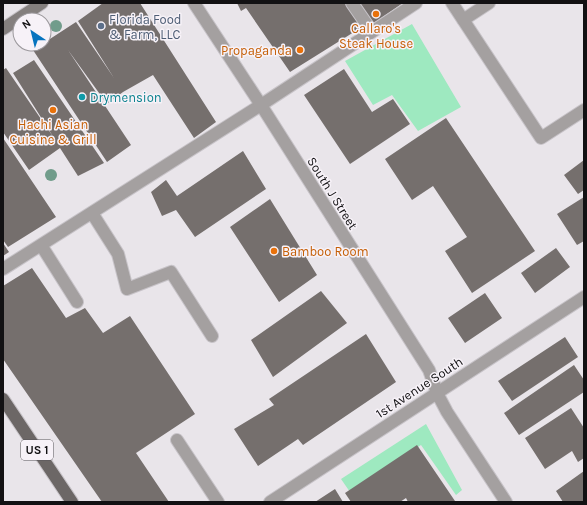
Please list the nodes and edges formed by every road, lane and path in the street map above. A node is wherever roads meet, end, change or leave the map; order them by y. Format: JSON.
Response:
{"nodes":[{"id":1,"x":42,"y":3,"type":"edge"},
{"id":2,"x":194,"y":3,"type":"edge"},
{"id":3,"x":352,"y":3,"type":"edge"},
{"id":4,"x":416,"y":3,"type":"edge"},
{"id":5,"x":452,"y":3,"type":"edge"},
{"id":6,"x":490,"y":3,"type":"edge"},
{"id":7,"x":463,"y":20,"type":"junction"},
{"id":8,"x":3,"y":29,"type":"edge"},
{"id":9,"x":372,"y":32,"type":"junction"},
{"id":10,"x":261,"y":105,"type":"junction"},
{"id":11,"x":584,"y":110,"type":"edge"},
{"id":12,"x":92,"y":213,"type":"junction"},
{"id":13,"x":41,"y":245,"type":"junction"},
{"id":14,"x":3,"y":269,"type":"edge"},
{"id":15,"x":584,"y":297,"type":"edge"},
{"id":16,"x":77,"y":302,"type":"dead end"},
{"id":17,"x":212,"y":336,"type":"dead end"},
{"id":18,"x":436,"y":393,"type":"junction"},
{"id":19,"x":3,"y":399,"type":"edge"},
{"id":20,"x":177,"y":440,"type":"dead end"},
{"id":21,"x":72,"y":502,"type":"edge"},
{"id":22,"x":218,"y":502,"type":"edge"},
{"id":23,"x":270,"y":502,"type":"edge"},
{"id":24,"x":506,"y":502,"type":"edge"}],
"edges":[{"from":1,"to":8,"type":"main road"},
{"from":2,"to":10,"type":"street","name":"South J Street"},
{"from":3,"to":9,"type":"street"},
{"from":4,"to":9,"type":"street"},
{"from":5,"to":7,"type":"street"},
{"from":6,"to":7,"type":"street"},
{"from":7,"to":11,"type":"street"},
{"from":9,"to":10,"type":"street"},
{"from":10,"to":12,"type":"street"},
{"from":10,"to":18,"type":"street","name":"South J Street"},
{"from":12,"to":13,"type":"street"},
{"from":12,"to":17,"type":"street"},
{"from":13,"to":14,"type":"street"},
{"from":13,"to":16,"type":"street"},
{"from":15,"to":18,"type":"street","name":"1st Avenue South"},
{"from":18,"to":23,"type":"street","name":"1st Avenue South"},
{"from":18,"to":24,"type":"street","name":"South J Street"},
{"from":19,"to":21,"type":"main road","number":"US 1"},
{"from":20,"to":22,"type":"street"}]}
